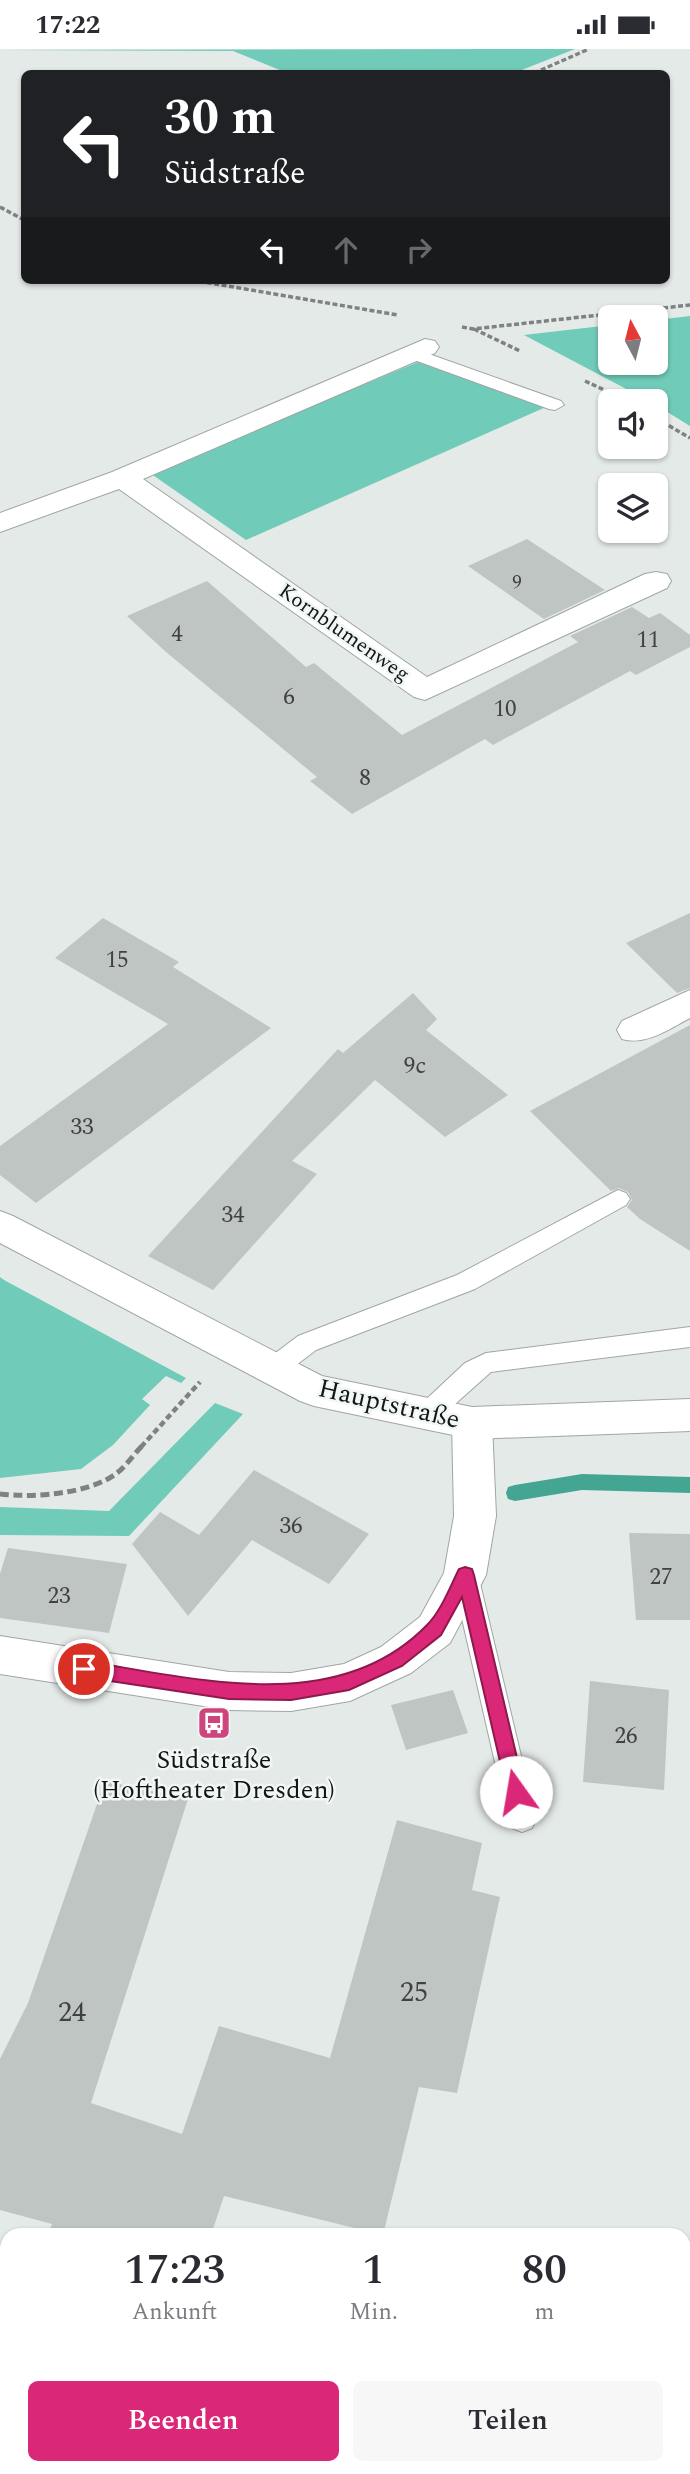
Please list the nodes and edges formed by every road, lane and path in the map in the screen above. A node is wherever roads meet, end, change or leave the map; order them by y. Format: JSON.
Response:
{"nodes":[{"id":1,"x":589,"y":49,"type":"edge"},
{"id":2,"x":541,"y":70,"type":"edge"},
{"id":3,"x":0,"y":207,"type":"edge"},
{"id":4,"x":21,"y":218,"type":"edge"},
{"id":5,"x":216,"y":284,"type":"edge"},
{"id":6,"x":690,"y":305,"type":"edge"},
{"id":7,"x":399,"y":315,"type":"dead end"},
{"id":8,"x":461,"y":327,"type":"dead end"},
{"id":9,"x":418,"y":350,"type":"joint"},
{"id":10,"x":555,"y":405,"type":"dead end"},
{"id":11,"x":668,"y":425,"type":"edge"},
{"id":12,"x":690,"y":438,"type":"edge"},
{"id":13,"x":122,"y":478,"type":"junction"},
{"id":14,"x":0,"y":523,"type":"edge"},
{"id":15,"x":656,"y":582,"type":"dead end"},
{"id":16,"x":690,"y":1003,"type":"edge"},
{"id":17,"x":635,"y":1030,"type":"dead end"},
{"id":18,"x":618,"y":1199,"type":"dead end"},
{"id":19,"x":0,"y":1226,"type":"edge"},
{"id":20,"x":690,"y":1337,"type":"edge"},
{"id":21,"x":234,"y":1347,"type":"junction"},
{"id":22,"x":274,"y":1368,"type":"junction"},
{"id":23,"x":427,"y":1414,"type":"junction"},
{"id":24,"x":690,"y":1415,"type":"edge"},
{"id":25,"x":472,"y":1423,"type":"junction"},
{"id":26,"x":0,"y":1494,"type":"edge"},
{"id":27,"x":465,"y":1575,"type":"junction"},
{"id":28,"x":0,"y":1655,"type":"edge"},
{"id":29,"x":522,"y":1819,"type":"dead end"}],
"edges":[{"from":1,"to":2,"type":"path"},
{"from":3,"to":4,"type":"path"},
{"from":5,"to":7,"type":"path"},
{"from":6,"to":8,"type":"path"},
{"from":9,"to":10,"type":"lane"},
{"from":9,"to":13,"type":"street"},
{"from":11,"to":12,"type":"path"},
{"from":13,"to":14,"type":"street"},
{"from":13,"to":15,"type":"street","name":"Kornblumenweg"},
{"from":16,"to":17,"type":"street"},
{"from":18,"to":22,"type":"lane"},
{"from":19,"to":21,"type":"street","name":"Hauptstraße"},
{"from":20,"to":23,"type":"lane"},
{"from":21,"to":22,"type":"street","name":"Hauptstraße"},
{"from":21,"to":26,"type":"path"},
{"from":22,"to":23,"type":"street","name":"Hauptstraße"},
{"from":23,"to":25,"type":"street","name":"Hauptstraße"},
{"from":24,"to":25,"type":"street","name":"Hauptstraße"},
{"from":25,"to":27,"type":"street"},
{"from":27,"to":28,"type":"street"},
{"from":27,"to":29,"type":"lane"}]}
